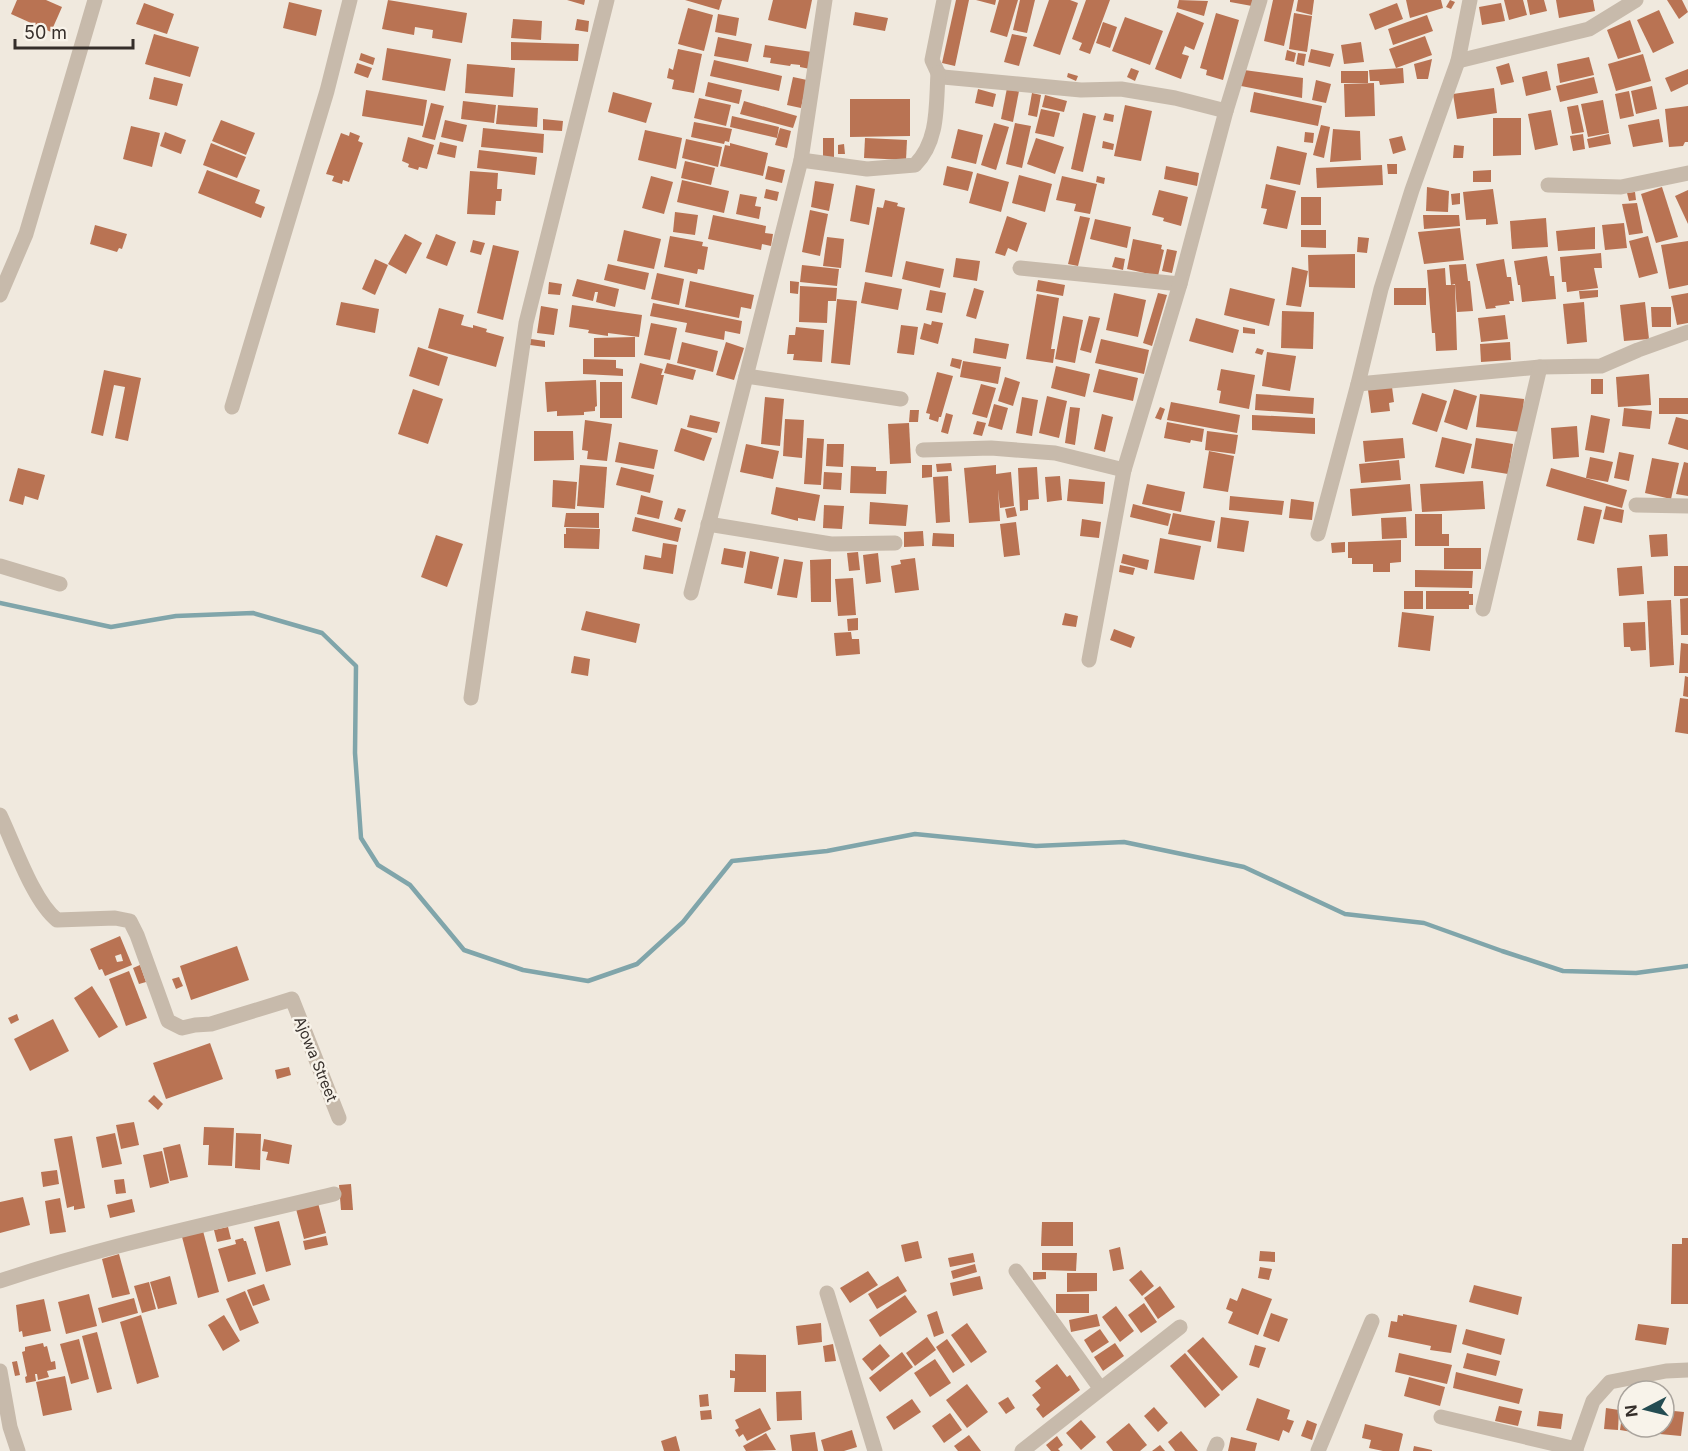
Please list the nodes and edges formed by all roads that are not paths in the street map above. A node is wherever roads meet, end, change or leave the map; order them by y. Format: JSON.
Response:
{"nodes":[{"id":1,"x":95,"y":0,"type":"edge"},
{"id":2,"x":350,"y":0,"type":"edge"},
{"id":3,"x":606,"y":0,"type":"edge"},
{"id":4,"x":825,"y":0,"type":"edge"},
{"id":5,"x":944,"y":0,"type":"edge"},
{"id":6,"x":1260,"y":0,"type":"edge"},
{"id":7,"x":1470,"y":0,"type":"edge"},
{"id":8,"x":1636,"y":0,"type":"edge"},
{"id":9,"x":1458,"y":61,"type":"junction"},
{"id":10,"x":938,"y":73,"type":"junction"},
{"id":11,"x":1226,"y":111,"type":"junction"},
{"id":12,"x":801,"y":160,"type":"junction"},
{"id":13,"x":1688,"y":173,"type":"edge"},
{"id":14,"x":1548,"y":185,"type":"dead end"},
{"id":15,"x":1020,"y":268,"type":"dead end"},
{"id":16,"x":1180,"y":284,"type":"junction"},
{"id":17,"x":0,"y":295,"type":"edge"},
{"id":18,"x":1688,"y":332,"type":"edge"},
{"id":19,"x":1540,"y":367,"type":"junction"},
{"id":20,"x":746,"y":376,"type":"junction"},
{"id":21,"x":1358,"y":384,"type":"junction"},
{"id":22,"x":901,"y":399,"type":"dead end"},
{"id":23,"x":232,"y":407,"type":"dead end"},
{"id":24,"x":923,"y":450,"type":"dead end"},
{"id":25,"x":1124,"y":470,"type":"junction"},
{"id":26,"x":1636,"y":504,"type":"dead end"},
{"id":27,"x":1688,"y":506,"type":"edge"},
{"id":28,"x":708,"y":524,"type":"junction"},
{"id":29,"x":1318,"y":534,"type":"dead end"},
{"id":30,"x":895,"y":543,"type":"dead end"},
{"id":31,"x":0,"y":566,"type":"edge"},
{"id":32,"x":60,"y":584,"type":"dead end"},
{"id":33,"x":691,"y":593,"type":"dead end"},
{"id":34,"x":1483,"y":609,"type":"dead end"},
{"id":35,"x":1089,"y":660,"type":"dead end"},
{"id":36,"x":471,"y":698,"type":"dead end"},
{"id":37,"x":0,"y":815,"type":"edge"},
{"id":38,"x":339,"y":1118,"type":"dead end"},
{"id":39,"x":334,"y":1194,"type":"dead end"},
{"id":40,"x":1016,"y":1271,"type":"dead end"},
{"id":41,"x":0,"y":1281,"type":"edge"},
{"id":42,"x":826,"y":1293,"type":"dead end"},
{"id":43,"x":1372,"y":1322,"type":"dead end"},
{"id":44,"x":1180,"y":1327,"type":"dead end"},
{"id":45,"x":1688,"y":1370,"type":"edge"},
{"id":46,"x":0,"y":1371,"type":"edge"},
{"id":47,"x":1101,"y":1388,"type":"junction"},
{"id":48,"x":1441,"y":1417,"type":"dead end"},
{"id":49,"x":5,"y":1429,"type":"edge"},
{"id":50,"x":1576,"y":1450,"type":"edge"},
{"id":51,"x":18,"y":1451,"type":"edge"},
{"id":52,"x":875,"y":1451,"type":"edge"},
{"id":53,"x":1022,"y":1451,"type":"edge"},
{"id":54,"x":1318,"y":1451,"type":"edge"}],
"edges":[{"from":1,"to":17,"type":"street"},
{"from":2,"to":23,"type":"street"},
{"from":3,"to":36,"type":"street"},
{"from":4,"to":12,"type":"street"},
{"from":5,"to":10,"type":"street"},
{"from":6,"to":11,"type":"street"},
{"from":7,"to":9,"type":"street"},
{"from":8,"to":9,"type":"street"},
{"from":9,"to":21,"type":"street"},
{"from":10,"to":11,"type":"street"},
{"from":10,"to":12,"type":"street"},
{"from":11,"to":16,"type":"street"},
{"from":12,"to":20,"type":"street"},
{"from":13,"to":14,"type":"street"},
{"from":15,"to":16,"type":"street"},
{"from":16,"to":25,"type":"street"},
{"from":18,"to":19,"type":"street"},
{"from":19,"to":21,"type":"street"},
{"from":19,"to":34,"type":"street"},
{"from":20,"to":22,"type":"street"},
{"from":20,"to":28,"type":"street"},
{"from":21,"to":29,"type":"street"},
{"from":24,"to":25,"type":"street"},
{"from":25,"to":35,"type":"street"},
{"from":26,"to":27,"type":"street"},
{"from":28,"to":30,"type":"street"},
{"from":28,"to":33,"type":"street"},
{"from":31,"to":32,"type":"street"},
{"from":37,"to":38,"type":"street","name":"Ajowa Street"},
{"from":39,"to":41,"type":"street"},
{"from":40,"to":47,"type":"street"},
{"from":42,"to":52,"type":"street"},
{"from":43,"to":54,"type":"street"},
{"from":44,"to":47,"type":"street"},
{"from":45,"to":50,"type":"street"},
{"from":46,"to":49,"type":"street"},
{"from":47,"to":53,"type":"street"},
{"from":48,"to":50,"type":"street"},
{"from":49,"to":51,"type":"street"}]}
